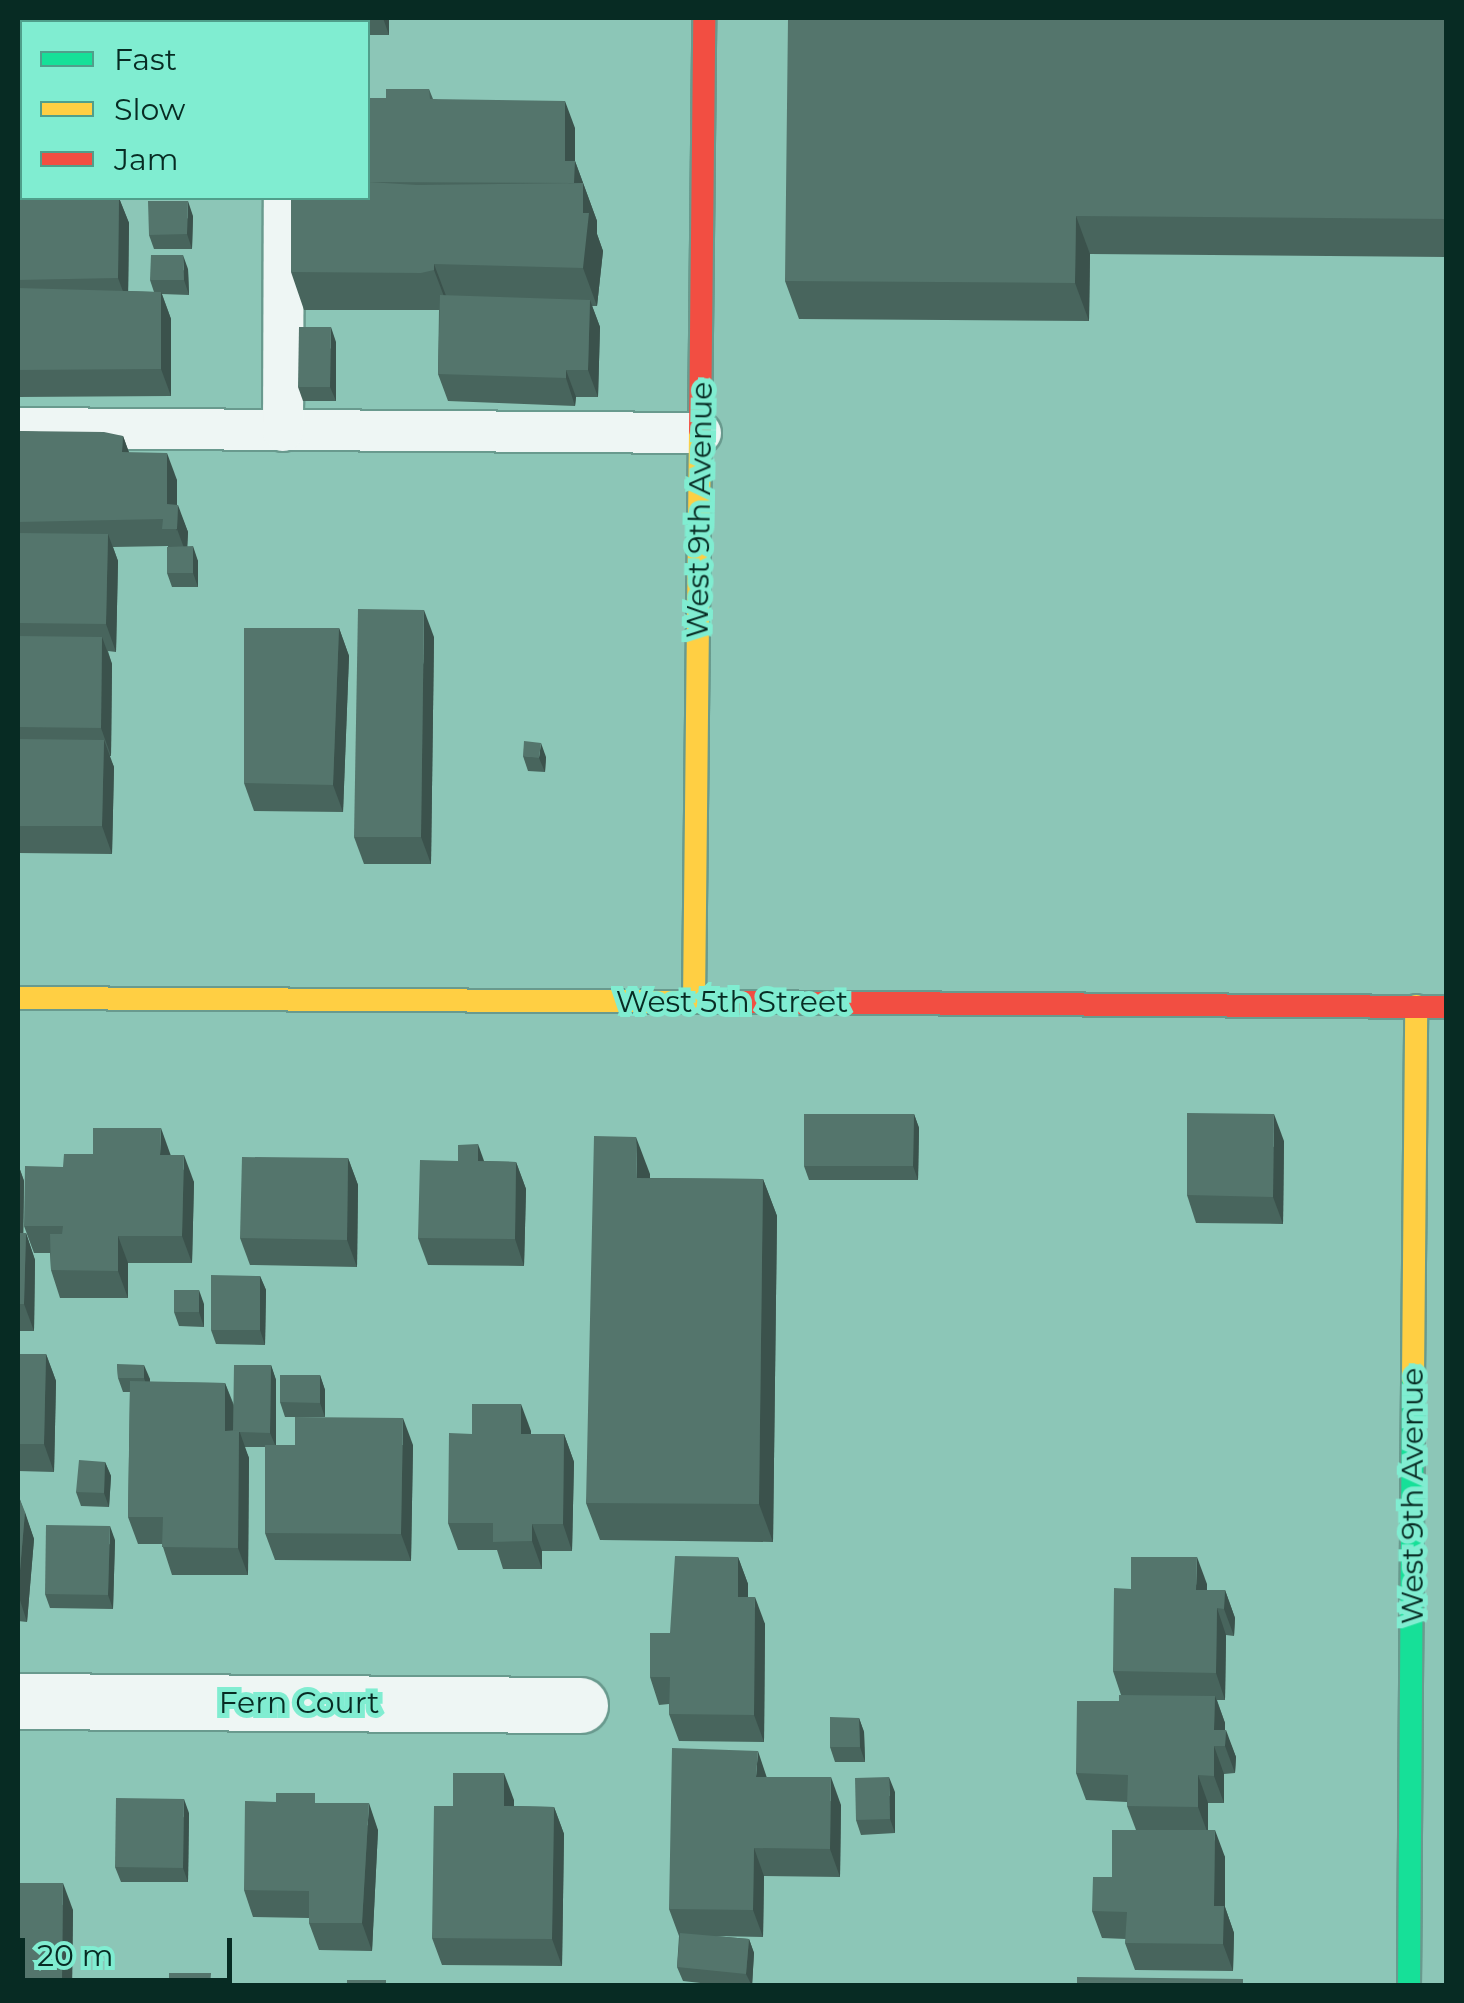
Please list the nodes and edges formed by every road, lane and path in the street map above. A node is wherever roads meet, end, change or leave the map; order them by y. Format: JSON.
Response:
{"nodes":[{"id":1,"x":704,"y":18,"type":"edge"},
{"id":2,"x":284,"y":200,"type":"edge"},
{"id":3,"x":18,"y":428,"type":"edge"},
{"id":4,"x":282,"y":431,"type":"junction"},
{"id":5,"x":701,"y":434,"type":"junction"},
{"id":6,"x":18,"y":998,"type":"edge"},
{"id":7,"x":694,"y":1002,"type":"junction"},
{"id":8,"x":1416,"y":1006,"type":"junction"},
{"id":9,"x":1446,"y":1007,"type":"edge"},
{"id":10,"x":18,"y":1701,"type":"edge"},
{"id":11,"x":580,"y":1705,"type":"dead end"},
{"id":12,"x":1422,"y":1984,"type":"edge"}],
"edges":[{"from":1,"to":5,"type":"street","name":"West 9th Avenue"},
{"from":2,"to":4,"type":"lane"},
{"from":3,"to":4,"type":"lane"},
{"from":4,"to":5,"type":"lane"},
{"from":5,"to":7,"type":"street","name":"West 9th Avenue"},
{"from":6,"to":7,"type":"street","name":"West 5th Street"},
{"from":7,"to":8,"type":"street","name":"West 5th Street"},
{"from":8,"to":9,"type":"street","name":"West 5th Street"},
{"from":8,"to":12,"type":"street","name":"West 9th Avenue"},
{"from":10,"to":11,"type":"street","name":"Fern Court"}]}
